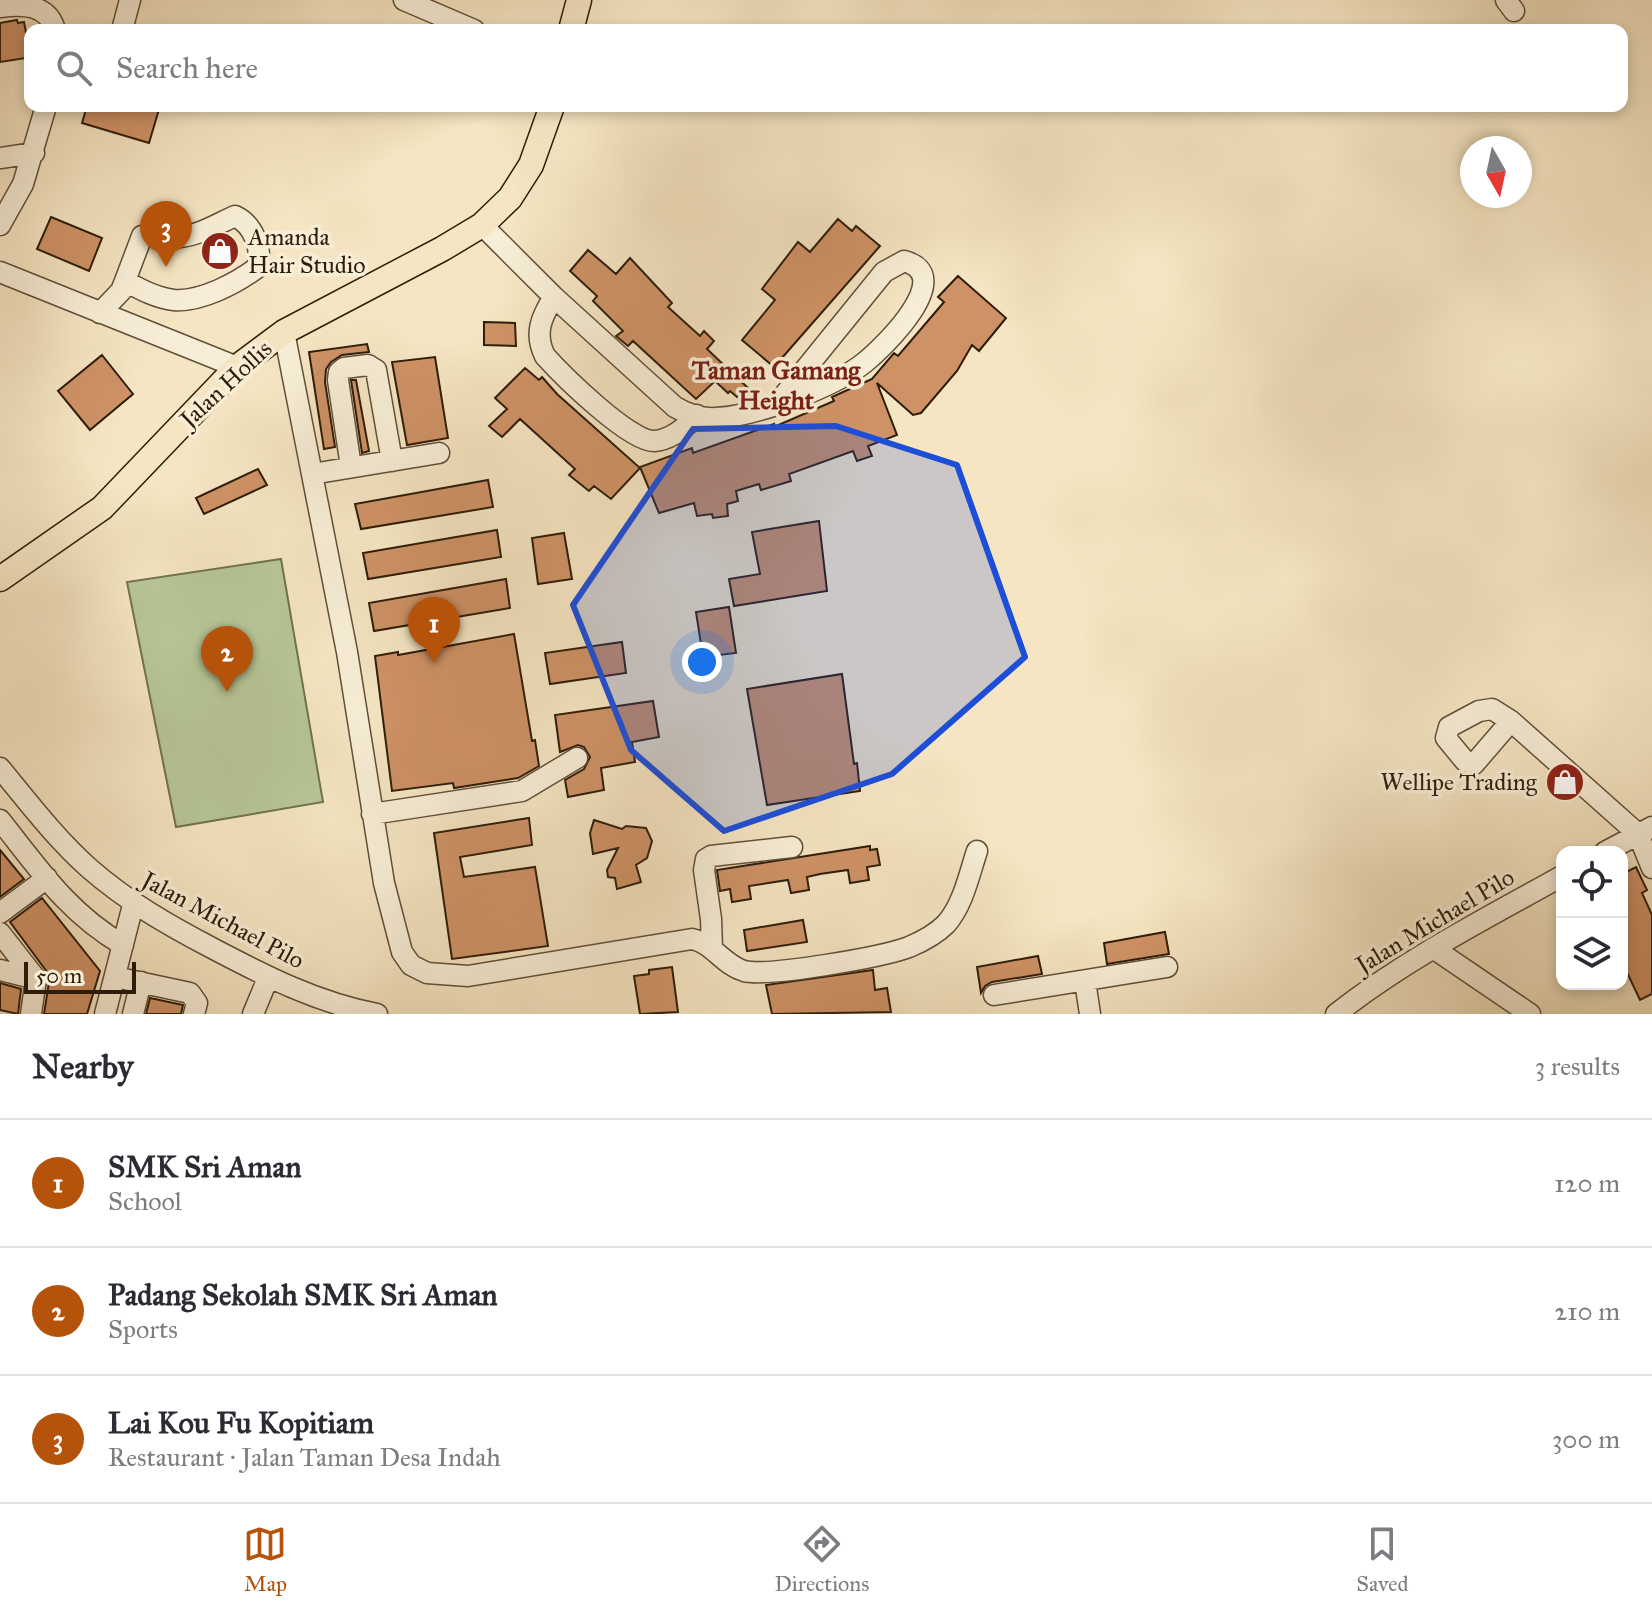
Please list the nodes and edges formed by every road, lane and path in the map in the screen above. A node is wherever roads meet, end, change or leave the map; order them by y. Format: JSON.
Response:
{"nodes":[{"id":1,"x":130,"y":0,"type":"edge"},
{"id":2,"x":404,"y":0,"type":"edge"},
{"id":3,"x":579,"y":0,"type":"edge"},
{"id":4,"x":0,"y":7,"type":"edge"},
{"id":5,"x":53,"y":24,"type":"edge"},
{"id":6,"x":124,"y":24,"type":"edge"},
{"id":7,"x":460,"y":24,"type":"edge"},
{"id":8,"x":573,"y":24,"type":"edge"},
{"id":9,"x":44,"y":112,"type":"edge"},
{"id":10,"x":550,"y":112,"type":"edge"},
{"id":11,"x":34,"y":153,"type":"junction"},
{"id":12,"x":0,"y":158,"type":"edge"},
{"id":13,"x":0,"y":225,"type":"edge"},
{"id":14,"x":482,"y":225,"type":"junction"},
{"id":15,"x":0,"y":272,"type":"edge"},
{"id":16,"x":125,"y":281,"type":"junction"},
{"id":17,"x":554,"y":297,"type":"junction"},
{"id":18,"x":100,"y":313,"type":"junction"},
{"id":19,"x":284,"y":332,"type":"junction"},
{"id":20,"x":237,"y":367,"type":"junction"},
{"id":21,"x":777,"y":404,"type":"junction"},
{"id":22,"x":697,"y":415,"type":"junction"},
{"id":23,"x":439,"y":453,"type":"dead end"},
{"id":24,"x":392,"y":461,"type":"junction"},
{"id":25,"x":351,"y":467,"type":"junction"},
{"id":26,"x":312,"y":474,"type":"junction"},
{"id":27,"x":0,"y":579,"type":"edge"},
{"id":28,"x":1511,"y":721,"type":"dead end"},
{"id":29,"x":577,"y":758,"type":"dead end"},
{"id":30,"x":0,"y":768,"type":"edge"},
{"id":31,"x":372,"y":814,"type":"junction"},
{"id":32,"x":0,"y":820,"type":"edge"},
{"id":33,"x":1645,"y":830,"type":"edge"},
{"id":34,"x":1616,"y":846,"type":"edge"},
{"id":35,"x":792,"y":847,"type":"dead end"},
{"id":36,"x":977,"y":851,"type":"dead end"},
{"id":37,"x":1652,"y":868,"type":"edge"},
{"id":38,"x":47,"y":878,"type":"junction"},
{"id":39,"x":1556,"y":879,"type":"edge"},
{"id":40,"x":133,"y":905,"type":"junction"},
{"id":41,"x":0,"y":913,"type":"edge"},
{"id":42,"x":0,"y":933,"type":"edge"},
{"id":43,"x":123,"y":945,"type":"junction"},
{"id":44,"x":1433,"y":948,"type":"junction"},
{"id":45,"x":712,"y":949,"type":"junction"},
{"id":46,"x":1167,"y":967,"type":"dead end"},
{"id":47,"x":0,"y":970,"type":"edge"},
{"id":48,"x":115,"y":977,"type":"junction"},
{"id":49,"x":268,"y":978,"type":"junction"},
{"id":50,"x":36,"y":979,"type":"junction"},
{"id":51,"x":1085,"y":981,"type":"junction"},
{"id":52,"x":141,"y":982,"type":"junction"},
{"id":53,"x":994,"y":995,"type":"dead end"},
{"id":54,"x":258,"y":1009,"type":"edge"},
{"id":55,"x":31,"y":1014,"type":"edge"},
{"id":56,"x":105,"y":1014,"type":"edge"},
{"id":57,"x":133,"y":1014,"type":"edge"},
{"id":58,"x":194,"y":1014,"type":"edge"},
{"id":59,"x":377,"y":1014,"type":"edge"},
{"id":60,"x":1090,"y":1014,"type":"edge"},
{"id":61,"x":1336,"y":1014,"type":"edge"},
{"id":62,"x":1530,"y":1014,"type":"edge"}],
"edges":[{"from":1,"to":6,"type":"street"},
{"from":2,"to":7,"type":"street"},
{"from":3,"to":8,"type":"main road"},
{"from":4,"to":5,"type":"street"},
{"from":9,"to":11,"type":"street"},
{"from":10,"to":14,"type":"main road","name":"Jalan Hollis"},
{"from":11,"to":12,"type":"street"},
{"from":11,"to":13,"type":"street"},
{"from":14,"to":17,"type":"street"},
{"from":14,"to":19,"type":"main road","name":"Jalan Hollis"},
{"from":15,"to":18,"type":"street"},
{"from":16,"to":16,"type":"street"},
{"from":16,"to":18,"type":"street"},
{"from":17,"to":22,"type":"street"},
{"from":17,"to":22,"type":"street"},
{"from":18,"to":20,"type":"street"},
{"from":19,"to":20,"type":"main road","name":"Jalan Hollis"},
{"from":19,"to":26,"type":"street"},
{"from":20,"to":27,"type":"main road","name":"Jalan Hollis"},
{"from":21,"to":21,"type":"street"},
{"from":21,"to":22,"type":"street"},
{"from":23,"to":24,"type":"street"},
{"from":24,"to":25,"type":"street"},
{"from":24,"to":25,"type":"street"},
{"from":25,"to":26,"type":"street"},
{"from":26,"to":31,"type":"street"},
{"from":28,"to":33,"type":"street"},
{"from":29,"to":31,"type":"street"},
{"from":30,"to":40,"type":"street","name":"Jalan Michael Pilo"},
{"from":31,"to":45,"type":"street"},
{"from":32,"to":38,"type":"street"},
{"from":33,"to":34,"type":"street"},
{"from":33,"to":37,"type":"street"},
{"from":35,"to":45,"type":"street"},
{"from":36,"to":45,"type":"street"},
{"from":38,"to":41,"type":"street"},
{"from":38,"to":43,"type":"street"},
{"from":39,"to":44,"type":"street","name":"Jalan Michael Pilo"},
{"from":40,"to":43,"type":"street"},
{"from":40,"to":49,"type":"street","name":"Jalan Michael Pilo"},
{"from":42,"to":50,"type":"street"},
{"from":43,"to":48,"type":"street"},
{"from":44,"to":61,"type":"street","name":"Jalan Michael Pilo"},
{"from":44,"to":62,"type":"street"},
{"from":46,"to":51,"type":"street"},
{"from":47,"to":50,"type":"street"},
{"from":48,"to":52,"type":"street"},
{"from":48,"to":56,"type":"street"},
{"from":49,"to":54,"type":"street"},
{"from":49,"to":59,"type":"street","name":"Jalan Michael Pilo"},
{"from":50,"to":55,"type":"street"},
{"from":51,"to":53,"type":"street"},
{"from":51,"to":60,"type":"street"},
{"from":52,"to":57,"type":"street"},
{"from":52,"to":58,"type":"street"}]}
